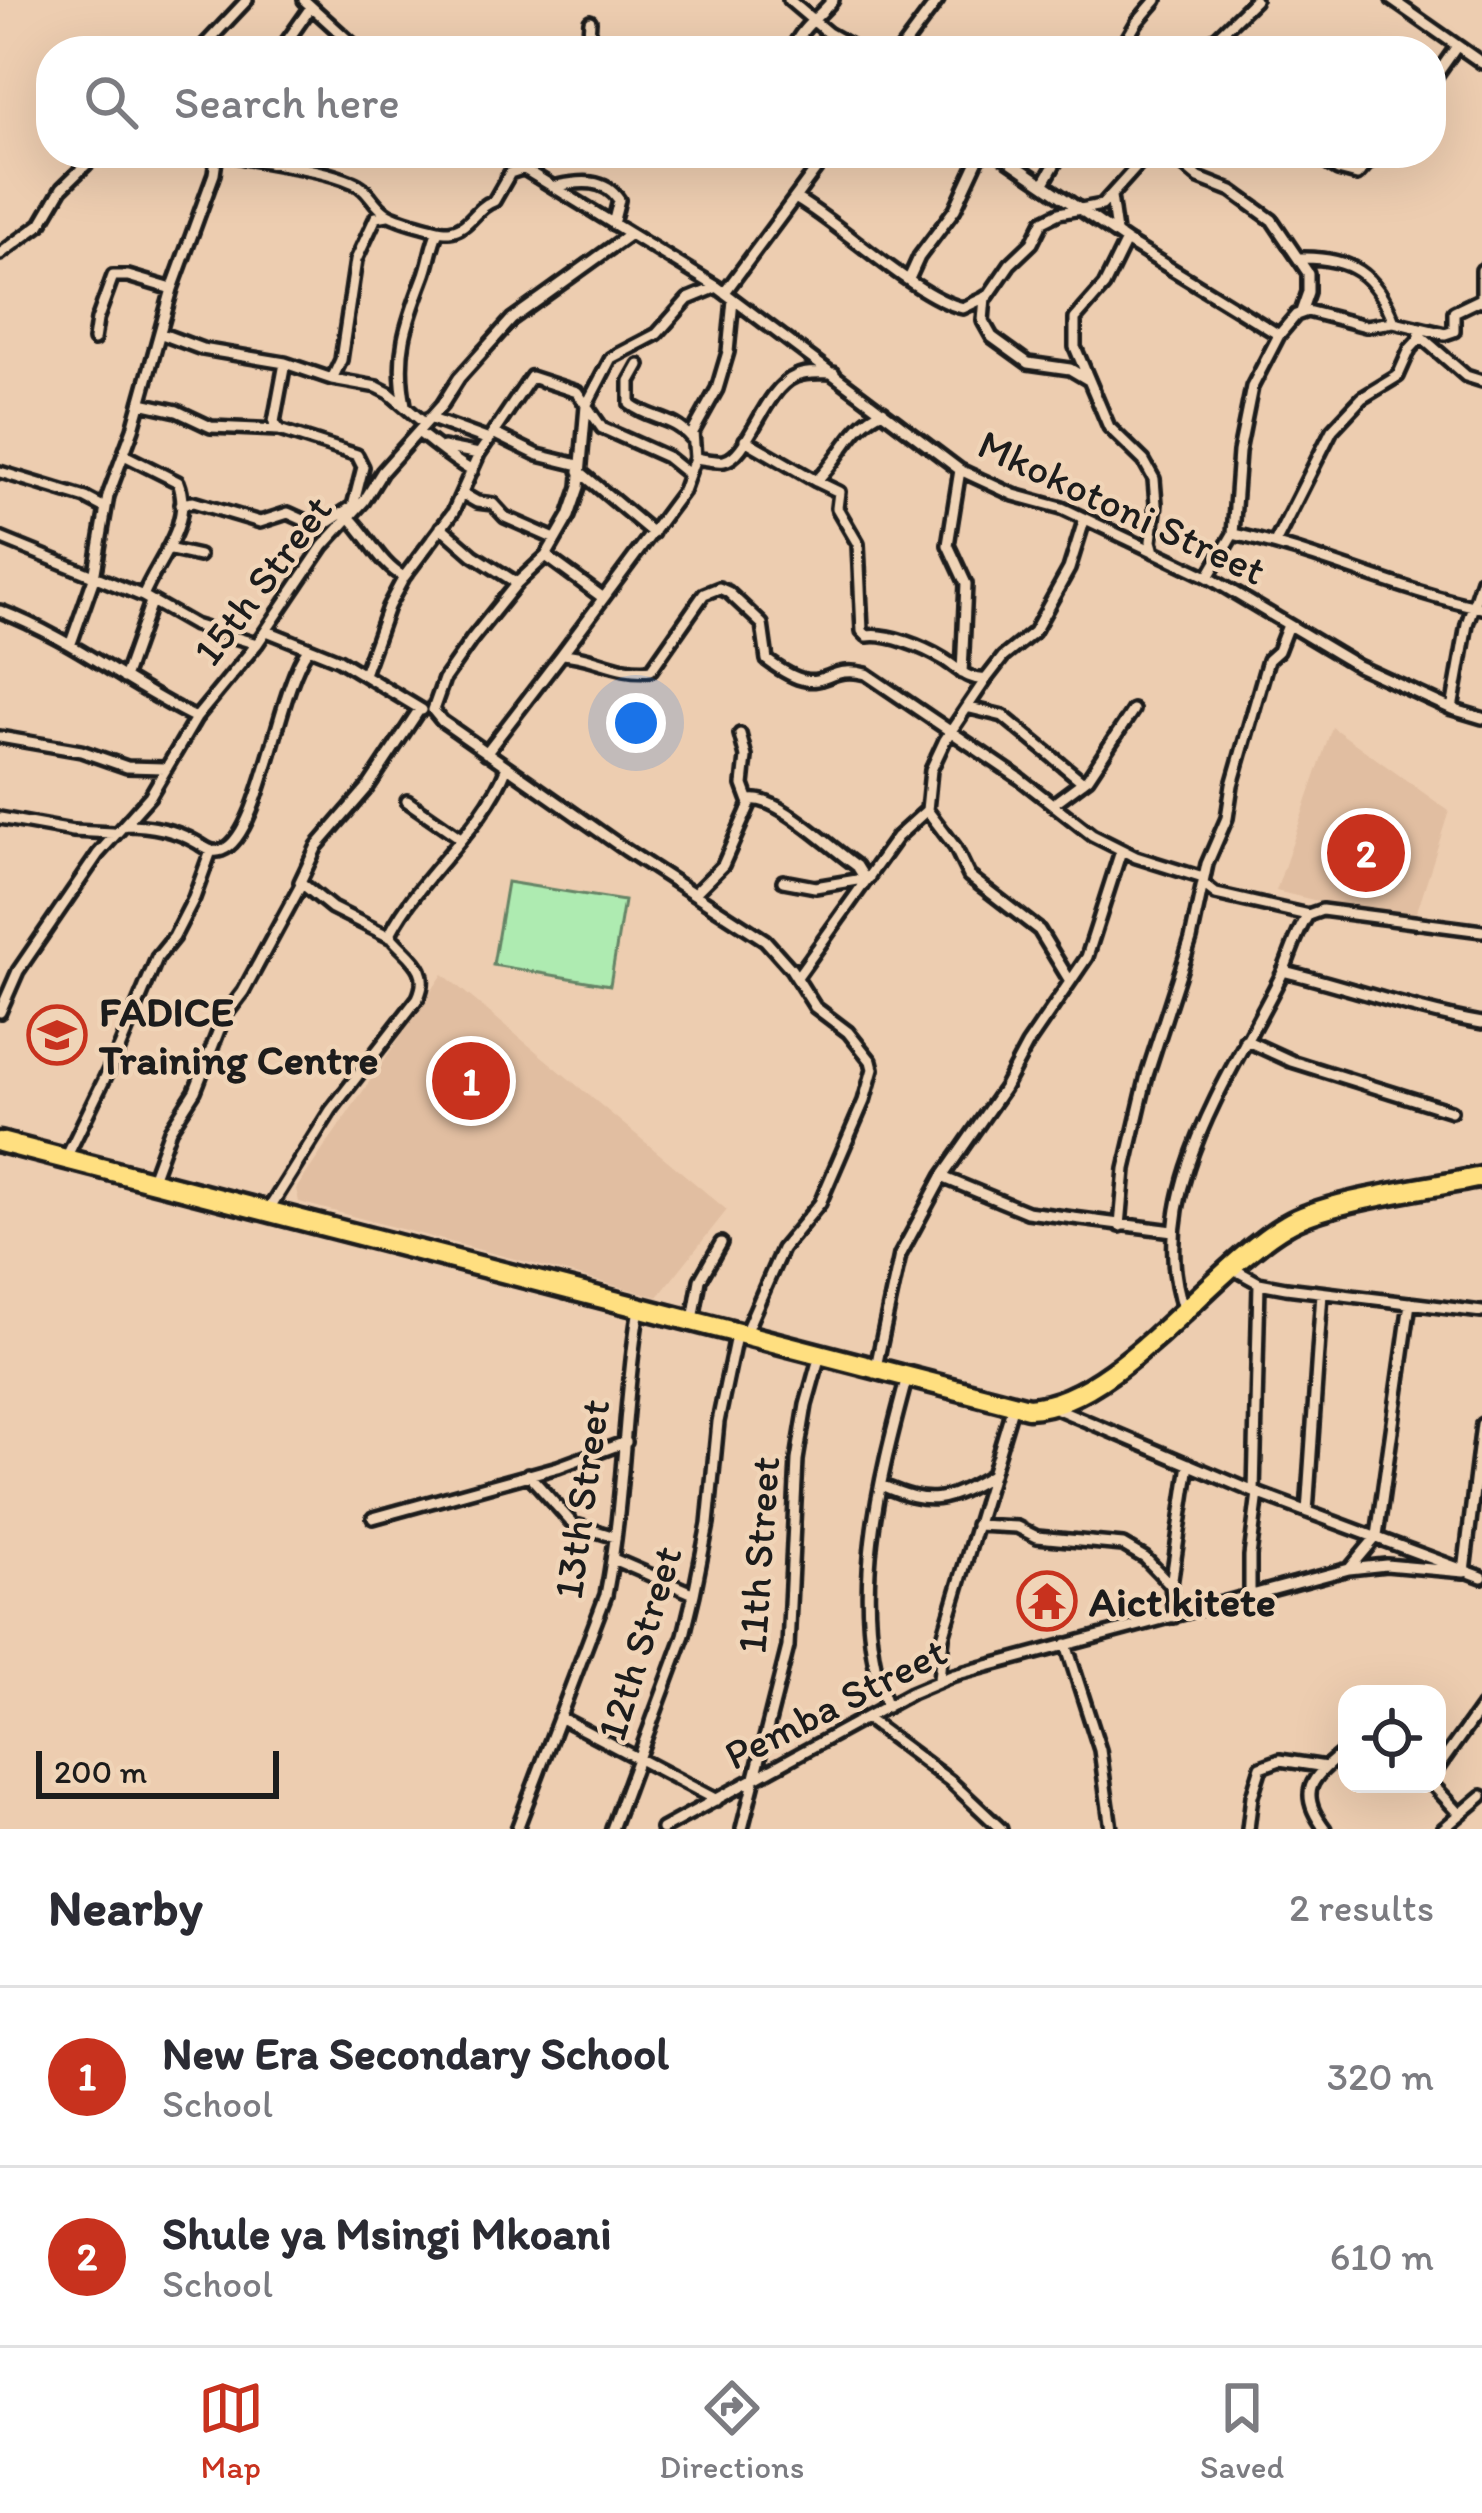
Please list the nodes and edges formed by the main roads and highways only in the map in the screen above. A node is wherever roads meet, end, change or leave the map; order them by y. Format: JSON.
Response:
{"nodes":[{"id":1,"x":0,"y":1142,"type":"edge"},
{"id":2,"x":1482,"y":1177,"type":"edge"}],
"edges":[{"from":1,"to":2,"type":"highway"}]}
